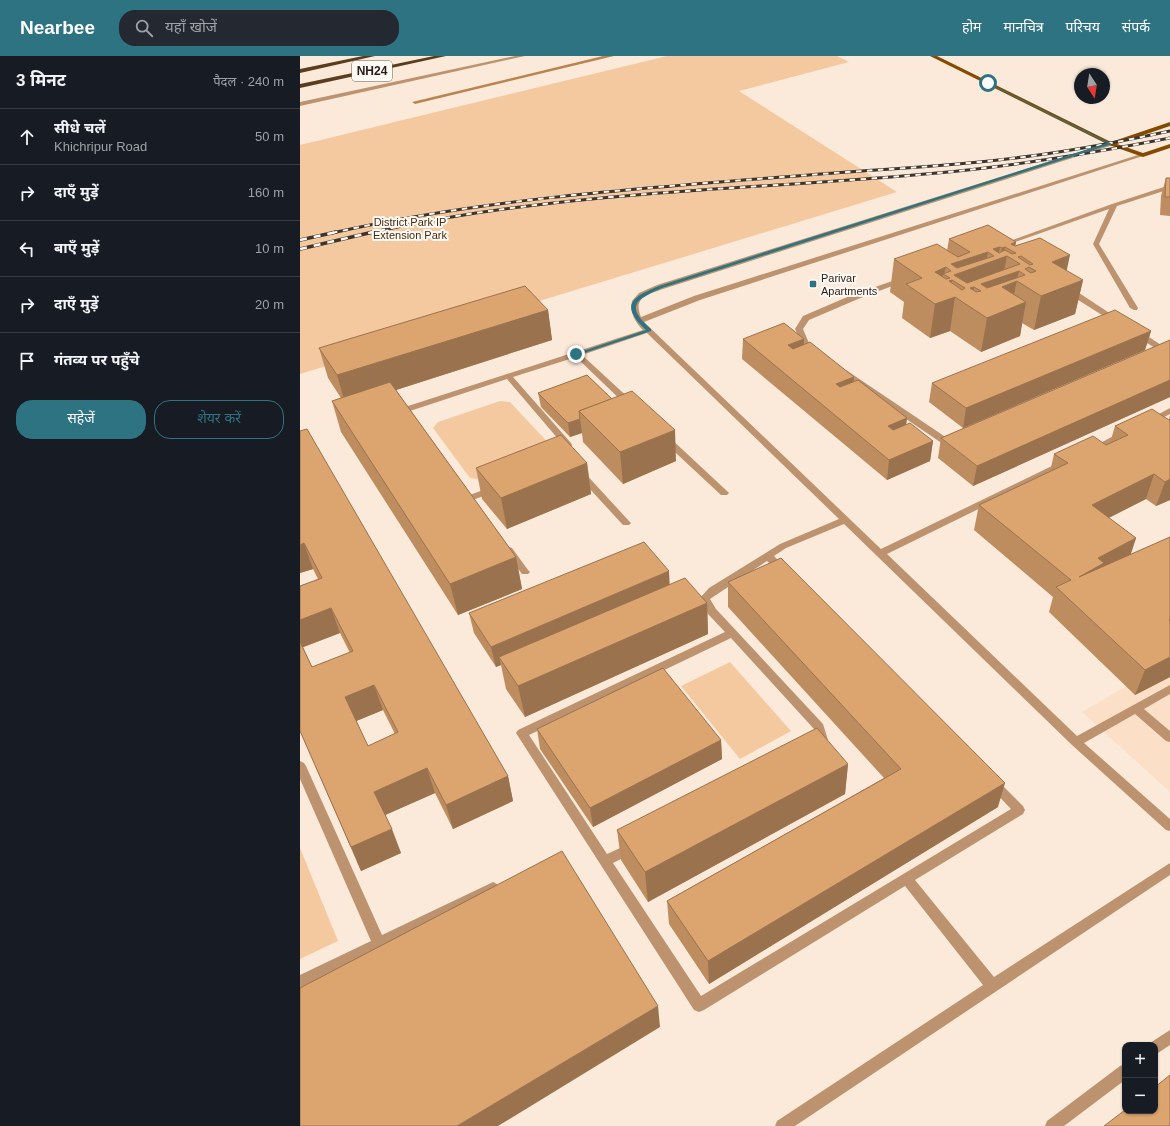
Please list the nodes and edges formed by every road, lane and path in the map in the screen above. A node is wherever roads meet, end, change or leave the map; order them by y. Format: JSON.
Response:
{"nodes":[{"id":1,"x":372,"y":56,"type":"edge"},
{"id":2,"x":443,"y":56,"type":"edge"},
{"id":3,"x":522,"y":56,"type":"edge"},
{"id":4,"x":933,"y":56,"type":"edge"},
{"id":5,"x":300,"y":71,"type":"edge"},
{"id":6,"x":300,"y":86,"type":"edge"},
{"id":7,"x":300,"y":104,"type":"edge"},
{"id":8,"x":1170,"y":124,"type":"edge"},
{"id":9,"x":1110,"y":144,"type":"junction"},
{"id":10,"x":1170,"y":146,"type":"edge"},
{"id":11,"x":1142,"y":156,"type":"junction"},
{"id":12,"x":1170,"y":187,"type":"edge"},
{"id":13,"x":1114,"y":205,"type":"junction"},
{"id":14,"x":1008,"y":253,"type":"edge"},
{"id":15,"x":915,"y":276,"type":"edge"},
{"id":16,"x":1058,"y":284,"type":"edge"},
{"id":17,"x":1134,"y":308,"type":"dead end"},
{"id":18,"x":639,"y":320,"type":"junction"},
{"id":19,"x":650,"y":330,"type":"junction"},
{"id":20,"x":1156,"y":352,"type":"edge"},
{"id":21,"x":576,"y":354,"type":"junction"},
{"id":22,"x":821,"y":358,"type":"edge"},
{"id":23,"x":834,"y":366,"type":"edge"},
{"id":24,"x":508,"y":376,"type":"junction"},
{"id":25,"x":1170,"y":411,"type":"edge"},
{"id":26,"x":639,"y":412,"type":"edge"},
{"id":27,"x":414,"y":422,"type":"edge"},
{"id":28,"x":661,"y":434,"type":"edge"},
{"id":29,"x":961,"y":435,"type":"edge"},
{"id":30,"x":573,"y":450,"type":"edge"},
{"id":31,"x":1085,"y":453,"type":"edge"},
{"id":32,"x":1071,"y":460,"type":"edge"},
{"id":33,"x":573,"y":465,"type":"edge"},
{"id":34,"x":505,"y":484,"type":"edge"},
{"id":35,"x":724,"y":493,"type":"dead end"},
{"id":36,"x":470,"y":498,"type":"edge"},
{"id":37,"x":846,"y":520,"type":"junction"},
{"id":38,"x":626,"y":523,"type":"dead end"},
{"id":39,"x":502,"y":541,"type":"edge"},
{"id":40,"x":881,"y":553,"type":"junction"},
{"id":41,"x":767,"y":555,"type":"junction"},
{"id":42,"x":525,"y":572,"type":"dead end"},
{"id":43,"x":789,"y":578,"type":"edge"},
{"id":44,"x":732,"y":633,"type":"junction"},
{"id":45,"x":1170,"y":689,"type":"edge"},
{"id":46,"x":1136,"y":709,"type":"junction"},
{"id":47,"x":1170,"y":738,"type":"edge"},
{"id":48,"x":1076,"y":742,"type":"junction"},
{"id":49,"x":812,"y":750,"type":"edge"},
{"id":50,"x":300,"y":766,"type":"edge"},
{"id":51,"x":986,"y":776,"type":"edge"},
{"id":52,"x":1170,"y":826,"type":"edge"},
{"id":53,"x":640,"y":843,"type":"edge"},
{"id":54,"x":605,"y":861,"type":"junction"},
{"id":55,"x":1170,"y":868,"type":"edge"},
{"id":56,"x":907,"y":879,"type":"junction"},
{"id":57,"x":505,"y":882,"type":"edge"},
{"id":58,"x":379,"y":943,"type":"junction"},
{"id":59,"x":300,"y":982,"type":"edge"},
{"id":60,"x":992,"y":985,"type":"junction"},
{"id":61,"x":1170,"y":1037,"type":"edge"},
{"id":62,"x":1158,"y":1046,"type":"edge"},
{"id":63,"x":1122,"y":1073,"type":"edge"},
{"id":64,"x":782,"y":1126,"type":"edge"},
{"id":65,"x":1052,"y":1126,"type":"edge"}],
"edges":[{"from":1,"to":5,"type":"highway"},
{"from":2,"to":6,"type":"highway","number":"NH24"},
{"from":3,"to":7,"type":"street"},
{"from":4,"to":9,"type":"main road"},
{"from":8,"to":9,"type":"main road"},
{"from":9,"to":11,"type":"main road"},
{"from":9,"to":18,"type":"street"},
{"from":10,"to":11,"type":"main road"},
{"from":11,"to":18,"type":"street"},
{"from":12,"to":13,"type":"street"},
{"from":13,"to":14,"type":"street"},
{"from":13,"to":17,"type":"street"},
{"from":15,"to":22,"type":"street"},
{"from":16,"to":20,"type":"street"},
{"from":18,"to":19,"type":"street"},
{"from":19,"to":21,"type":"street"},
{"from":19,"to":37,"type":"street"},
{"from":21,"to":24,"type":"street"},
{"from":21,"to":26,"type":"street"},
{"from":23,"to":29,"type":"street"},
{"from":24,"to":27,"type":"street"},
{"from":24,"to":30,"type":"street"},
{"from":25,"to":31,"type":"street"},
{"from":28,"to":35,"type":"street"},
{"from":32,"to":40,"type":"street"},
{"from":33,"to":38,"type":"street"},
{"from":34,"to":36,"type":"street"},
{"from":37,"to":40,"type":"street"},
{"from":37,"to":41,"type":"street"},
{"from":39,"to":42,"type":"street"},
{"from":40,"to":48,"type":"street"},
{"from":41,"to":43,"type":"street"},
{"from":41,"to":44,"type":"street"},
{"from":44,"to":49,"type":"street"},
{"from":44,"to":54,"type":"street"},
{"from":45,"to":46,"type":"street"},
{"from":46,"to":47,"type":"street"},
{"from":46,"to":48,"type":"street"},
{"from":48,"to":52,"type":"street"},
{"from":50,"to":58,"type":"street"},
{"from":51,"to":56,"type":"street"},
{"from":53,"to":54,"type":"street"},
{"from":54,"to":56,"type":"street"},
{"from":55,"to":60,"type":"street"},
{"from":56,"to":60,"type":"street"},
{"from":57,"to":58,"type":"street"},
{"from":58,"to":59,"type":"street"},
{"from":60,"to":64,"type":"street"},
{"from":61,"to":62,"type":"street"},
{"from":63,"to":65,"type":"street"}]}
